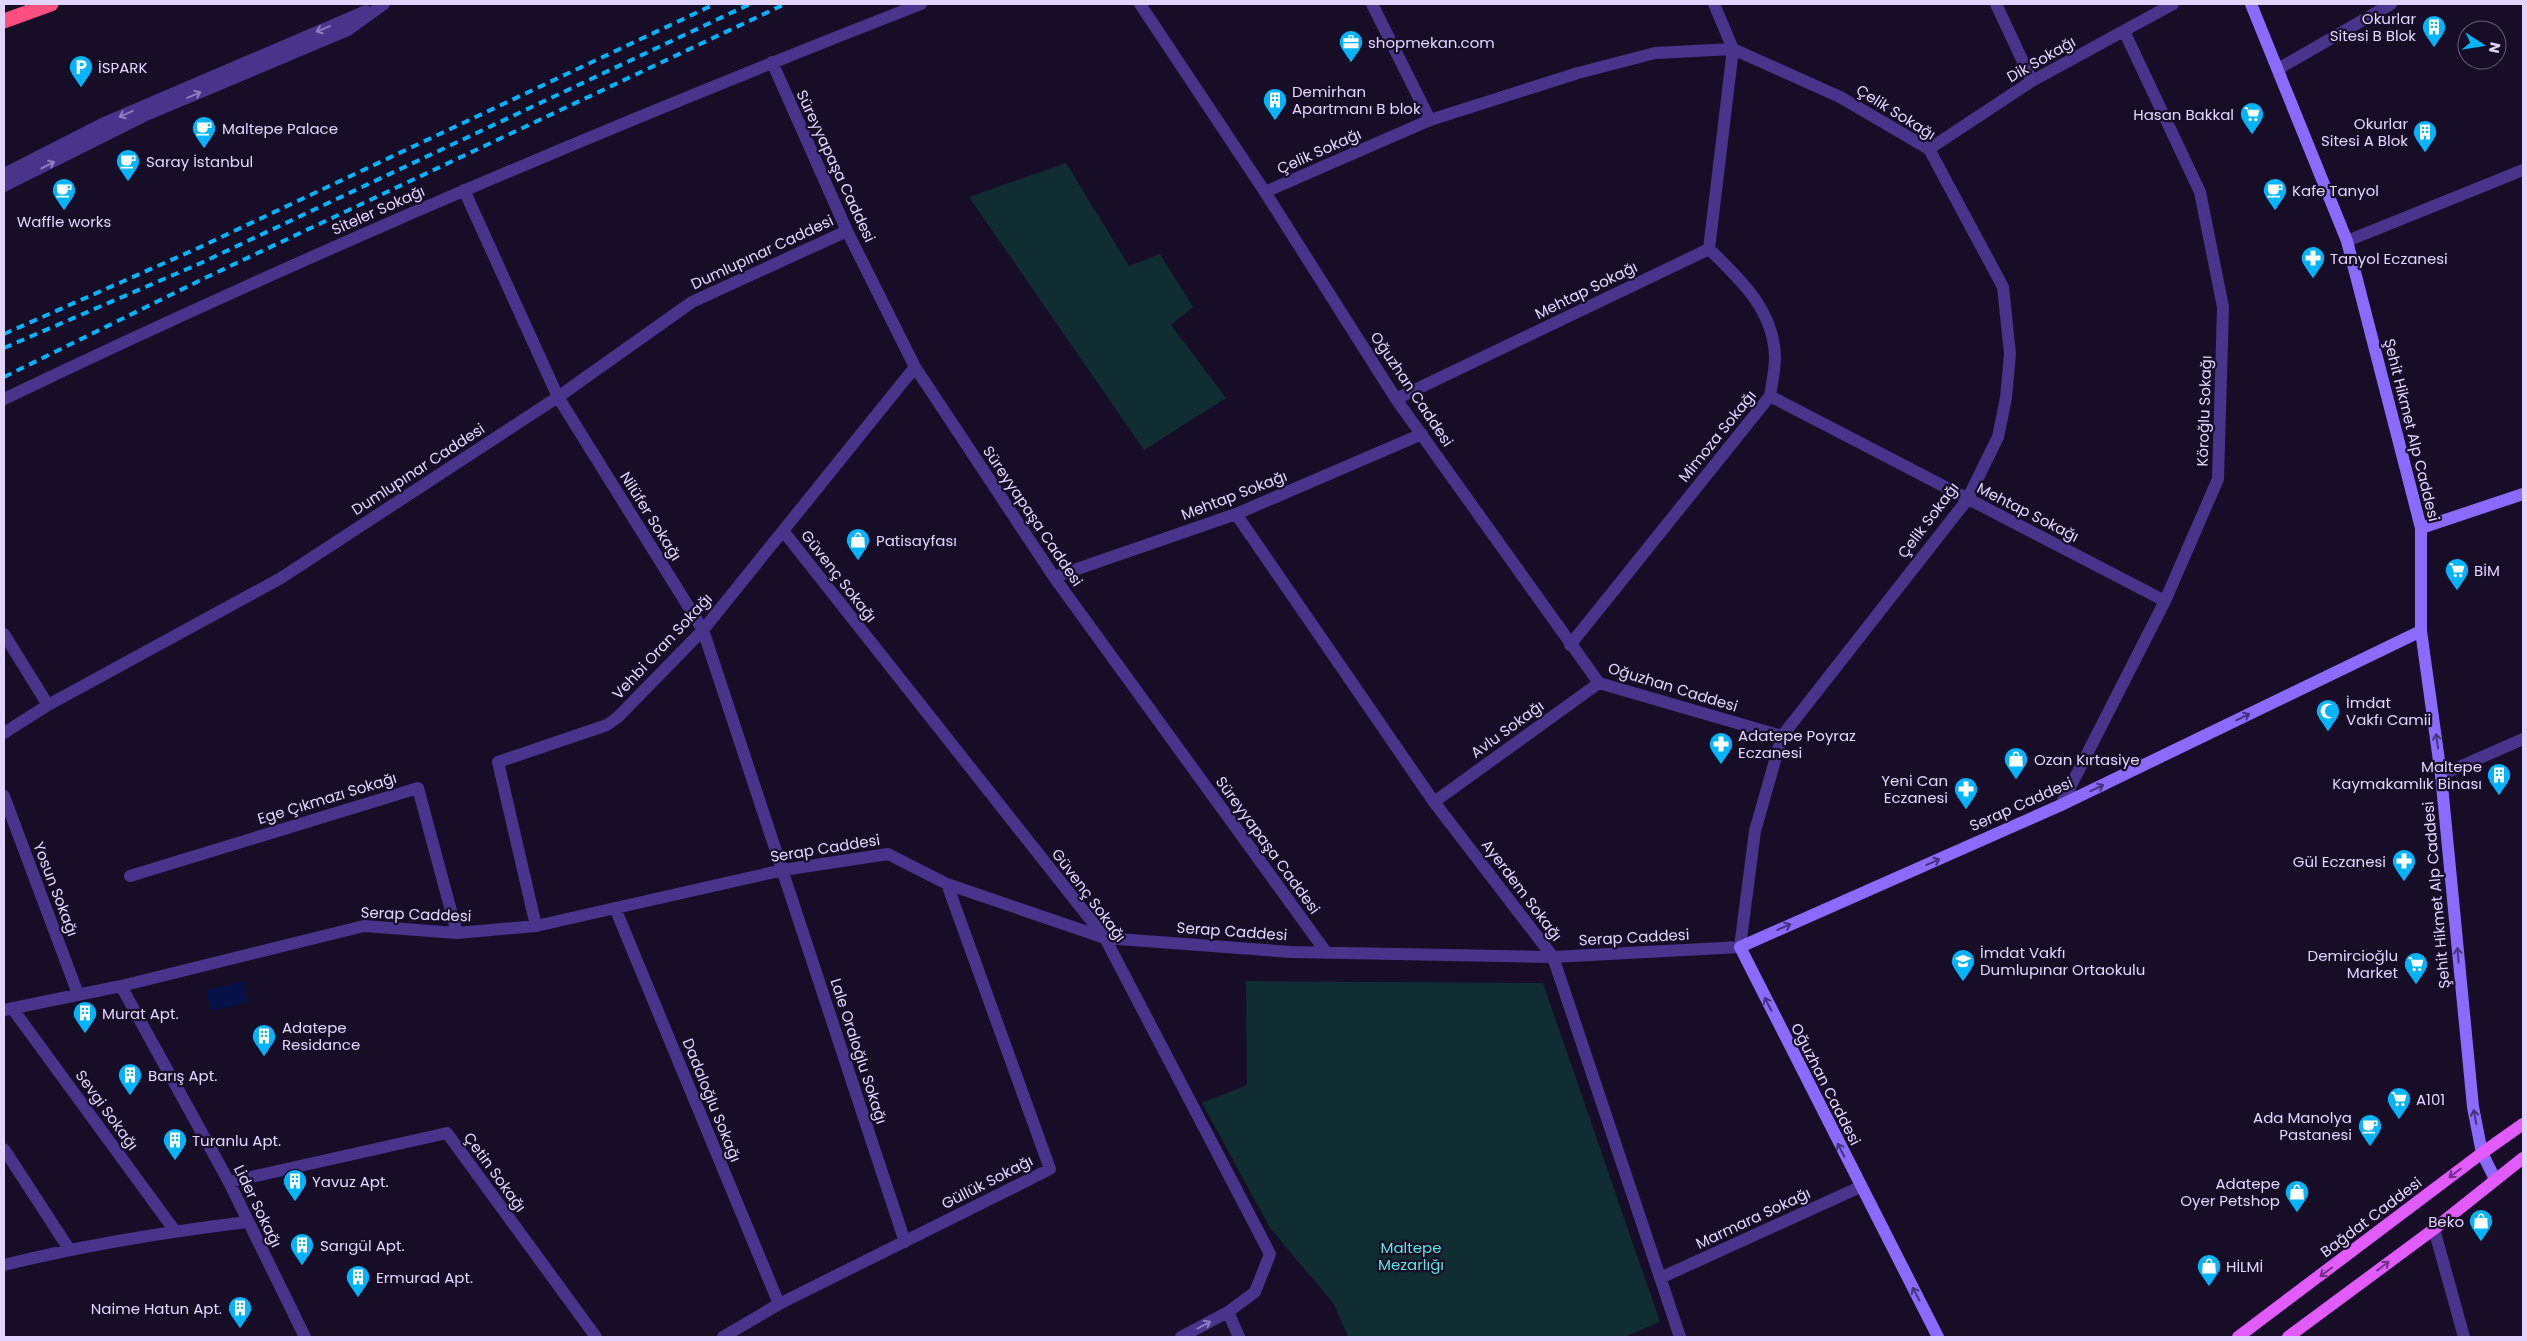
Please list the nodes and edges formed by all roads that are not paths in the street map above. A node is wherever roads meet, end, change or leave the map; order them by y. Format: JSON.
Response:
{"nodes":[{"id":1,"x":51,"y":4,"type":"edge"},
{"id":2,"x":384,"y":4,"type":"edge"},
{"id":3,"x":921,"y":4,"type":"edge"},
{"id":4,"x":1140,"y":4,"type":"edge"},
{"id":5,"x":1372,"y":4,"type":"edge"},
{"id":6,"x":1714,"y":4,"type":"edge"},
{"id":7,"x":1996,"y":4,"type":"edge"},
{"id":8,"x":2173,"y":4,"type":"edge"},
{"id":9,"x":2251,"y":4,"type":"edge"},
{"id":10,"x":2391,"y":4,"type":"edge"},
{"id":11,"x":4,"y":22,"type":"edge"},
{"id":12,"x":2124,"y":31,"type":"junction"},
{"id":13,"x":1733,"y":49,"type":"junction"},
{"id":14,"x":772,"y":62,"type":"junction"},
{"id":15,"x":2278,"y":69,"type":"junction"},
{"id":16,"x":2032,"y":81,"type":"junction"},
{"id":17,"x":1430,"y":120,"type":"junction"},
{"id":18,"x":1928,"y":149,"type":"junction"},
{"id":19,"x":2523,"y":170,"type":"edge"},
{"id":20,"x":4,"y":174,"type":"edge"},
{"id":21,"x":4,"y":186,"type":"edge"},
{"id":22,"x":464,"y":190,"type":"junction"},
{"id":23,"x":1265,"y":192,"type":"junction"},
{"id":24,"x":847,"y":231,"type":"junction"},
{"id":25,"x":2347,"y":241,"type":"junction"},
{"id":26,"x":1709,"y":249,"type":"junction"},
{"id":27,"x":915,"y":367,"type":"junction"},
{"id":28,"x":1770,"y":396,"type":"junction"},
{"id":29,"x":558,"y":397,"type":"junction"},
{"id":30,"x":4,"y":399,"type":"edge"},
{"id":31,"x":1396,"y":399,"type":"junction"},
{"id":32,"x":1422,"y":434,"type":"junction"},
{"id":33,"x":2523,"y":494,"type":"edge"},
{"id":34,"x":1967,"y":500,"type":"junction"},
{"id":35,"x":1236,"y":514,"type":"junction"},
{"id":36,"x":2421,"y":528,"type":"junction"},
{"id":37,"x":784,"y":532,"type":"junction"},
{"id":38,"x":1054,"y":577,"type":"junction"},
{"id":39,"x":2165,"y":601,"type":"junction"},
{"id":40,"x":703,"y":630,"type":"junction"},
{"id":41,"x":2421,"y":632,"type":"junction"},
{"id":42,"x":4,"y":634,"type":"edge"},
{"id":43,"x":1570,"y":645,"type":"junction"},
{"id":44,"x":1598,"y":682,"type":"junction"},
{"id":45,"x":48,"y":705,"type":"junction"},
{"id":46,"x":4,"y":733,"type":"edge"},
{"id":47,"x":1782,"y":736,"type":"junction"},
{"id":48,"x":2523,"y":739,"type":"edge"},
{"id":49,"x":2441,"y":775,"type":"junction"},
{"id":50,"x":4,"y":796,"type":"edge"},
{"id":51,"x":1434,"y":802,"type":"junction"},
{"id":52,"x":2061,"y":805,"type":"junction"},
{"id":53,"x":783,"y":870,"type":"junction"},
{"id":54,"x":130,"y":876,"type":"dead end"},
{"id":55,"x":947,"y":884,"type":"junction"},
{"id":56,"x":615,"y":908,"type":"junction"},
{"id":57,"x":536,"y":926,"type":"junction"},
{"id":58,"x":458,"y":934,"type":"junction"},
{"id":59,"x":1105,"y":938,"type":"junction"},
{"id":60,"x":1740,"y":947,"type":"junction"},
{"id":61,"x":1326,"y":952,"type":"junction"},
{"id":62,"x":1553,"y":957,"type":"junction"},
{"id":63,"x":121,"y":986,"type":"junction"},
{"id":64,"x":78,"y":994,"type":"junction"},
{"id":65,"x":8,"y":1009,"type":"edge"},
{"id":66,"x":2523,"y":1124,"type":"edge"},
{"id":67,"x":4,"y":1150,"type":"edge"},
{"id":68,"x":2482,"y":1153,"type":"junction"},
{"id":69,"x":2523,"y":1158,"type":"edge"},
{"id":70,"x":2495,"y":1179,"type":"junction"},
{"id":71,"x":229,"y":1182,"type":"junction"},
{"id":72,"x":1860,"y":1187,"type":"junction"},
{"id":73,"x":248,"y":1222,"type":"junction"},
{"id":74,"x":2434,"y":1229,"type":"junction"},
{"id":75,"x":175,"y":1230,"type":"junction"},
{"id":76,"x":904,"y":1242,"type":"junction"},
{"id":77,"x":69,"y":1248,"type":"junction"},
{"id":78,"x":4,"y":1265,"type":"edge"},
{"id":79,"x":1660,"y":1278,"type":"junction"},
{"id":80,"x":779,"y":1304,"type":"junction"},
{"id":81,"x":1228,"y":1312,"type":"junction"},
{"id":82,"x":2291,"y":1336,"type":"edge"},
{"id":83,"x":305,"y":1337,"type":"edge"},
{"id":84,"x":596,"y":1337,"type":"edge"},
{"id":85,"x":723,"y":1337,"type":"edge"},
{"id":86,"x":1180,"y":1337,"type":"edge"},
{"id":87,"x":1239,"y":1337,"type":"edge"},
{"id":88,"x":1680,"y":1337,"type":"edge"},
{"id":89,"x":1938,"y":1337,"type":"edge"},
{"id":90,"x":2238,"y":1337,"type":"edge"},
{"id":91,"x":2464,"y":1337,"type":"edge"}],
"edges":[{"from":1,"to":11,"type":"highway"},
{"from":2,"to":20,"type":"street","one_way":true},
{"from":21,"to":2,"type":"street","one_way":true},
{"from":3,"to":14,"type":"street","name":"Siteler Sokağı"},
{"from":4,"to":23,"type":"street","name":"Oğuzhan Caddesi"},
{"from":5,"to":17,"type":"street"},
{"from":6,"to":13,"type":"street"},
{"from":7,"to":16,"type":"street"},
{"from":8,"to":12,"type":"street","name":"Dik Sokağı"},
{"from":9,"to":15,"type":"street","name":"Şehit Hikmet Alp Caddesi"},
{"from":10,"to":15,"type":"street"},
{"from":12,"to":16,"type":"street","name":"Dik Sokağı"},
{"from":12,"to":39,"type":"street","name":"Köroğlu Sokağı"},
{"from":13,"to":17,"type":"street","name":"Çelik Sokağı"},
{"from":13,"to":18,"type":"street","name":"Çelik Sokağı"},
{"from":13,"to":26,"type":"street"},
{"from":14,"to":22,"type":"street","name":"Siteler Sokağı"},
{"from":14,"to":24,"type":"street","name":"Süreyyapaşa Caddesi"},
{"from":15,"to":25,"type":"street","name":"Şehit Hikmet Alp Caddesi"},
{"from":16,"to":18,"type":"street","name":"Dik Sokağı"},
{"from":17,"to":23,"type":"street","name":"Çelik Sokağı"},
{"from":18,"to":34,"type":"street","name":"Çelik Sokağı"},
{"from":19,"to":25,"type":"street"},
{"from":22,"to":29,"type":"street","name":"Nilüfer Sokağı"},
{"from":22,"to":30,"type":"street","name":"Siteler Sokağı"},
{"from":23,"to":31,"type":"street","name":"Oğuzhan Caddesi"},
{"from":24,"to":27,"type":"street","name":"Süreyyapaşa Caddesi"},
{"from":24,"to":29,"type":"street","name":"Dumlupınar Caddesi"},
{"from":25,"to":36,"type":"street","name":"Şehit Hikmet Alp Caddesi"},
{"from":26,"to":28,"type":"street","name":"Mimoza Sokağı"},
{"from":26,"to":31,"type":"street","name":"Mehtap Sokağı"},
{"from":27,"to":37,"type":"street","name":"Vehbi Oran Sokağı"},
{"from":27,"to":38,"type":"street","name":"Süreyyapaşa Caddesi"},
{"from":28,"to":34,"type":"street","name":"Mehtap Sokağı"},
{"from":28,"to":43,"type":"street","name":"Mimoza Sokağı"},
{"from":29,"to":40,"type":"street","name":"Nilüfer Sokağı"},
{"from":29,"to":45,"type":"street","name":"Dumlupınar Caddesi"},
{"from":31,"to":32,"type":"street","name":"Oğuzhan Caddesi"},
{"from":32,"to":35,"type":"street","name":"Mehtap Sokağı"},
{"from":32,"to":43,"type":"street","name":"Oğuzhan Caddesi"},
{"from":33,"to":36,"type":"street"},
{"from":34,"to":39,"type":"street","name":"Mehtap Sokağı"},
{"from":34,"to":47,"type":"street","name":"Çelik Sokağı"},
{"from":35,"to":38,"type":"street","name":"Mehtap Sokağı"},
{"from":35,"to":51,"type":"street","name":"Ayerdem Sokağı"},
{"from":36,"to":41,"type":"street","name":"Şehit Hikmet Alp Caddesi"},
{"from":37,"to":40,"type":"street","name":"Vehbi Oran Sokağı"},
{"from":37,"to":59,"type":"street","name":"Güvenç Sokağı"},
{"from":38,"to":61,"type":"street","name":"Süreyyapaşa Caddesi"},
{"from":39,"to":52,"type":"street","name":"Köroğlu Sokağı"},
{"from":40,"to":53,"type":"street","name":"Nilüfer Sokağı"},
{"from":40,"to":57,"type":"street","name":"Vehbi Oran Sokağı"},
{"from":49,"to":41,"type":"street","name":"Şehit Hikmet Alp Caddesi","one_way":true},
{"from":52,"to":41,"type":"street","name":"Serap Caddesi","one_way":true},
{"from":42,"to":45,"type":"street"},
{"from":43,"to":44,"type":"street","name":"Oğuzhan Caddesi"},
{"from":44,"to":47,"type":"street","name":"Oğuzhan Caddesi"},
{"from":44,"to":51,"type":"street","name":"Avlu Sokağı"},
{"from":45,"to":46,"type":"street","name":"Dumlupınar Caddesi"},
{"from":47,"to":60,"type":"street"},
{"from":48,"to":49,"type":"street"},
{"from":68,"to":49,"type":"street","name":"Şehit Hikmet Alp Caddesi","one_way":true},
{"from":50,"to":64,"type":"street","name":"Yosun Sokağı"},
{"from":51,"to":62,"type":"street","name":"Ayerdem Sokağı"},
{"from":60,"to":52,"type":"street","name":"Serap Caddesi","one_way":true},
{"from":53,"to":55,"type":"street","name":"Serap Caddesi"},
{"from":53,"to":56,"type":"street","name":"Serap Caddesi"},
{"from":53,"to":76,"type":"street","name":"Lale Oraloğlu Sokağı"},
{"from":54,"to":58,"type":"street","name":"Ege Çıkmazı Sokağı"},
{"from":55,"to":59,"type":"street","name":"Serap Caddesi"},
{"from":55,"to":76,"type":"street","name":"Güllük Sokağı"},
{"from":56,"to":57,"type":"street","name":"Serap Caddesi"},
{"from":56,"to":80,"type":"street","name":"Dadaloğlu Sokağı"},
{"from":57,"to":58,"type":"street","name":"Serap Caddesi"},
{"from":58,"to":63,"type":"street","name":"Serap Caddesi"},
{"from":59,"to":61,"type":"street","name":"Serap Caddesi"},
{"from":59,"to":81,"type":"street","name":"Güvenç Sokağı"},
{"from":60,"to":62,"type":"street","name":"Serap Caddesi"},
{"from":72,"to":60,"type":"street","name":"Oğuzhan Caddesi","one_way":true},
{"from":61,"to":62,"type":"street","name":"Serap Caddesi"},
{"from":62,"to":79,"type":"street","name":"Ayerdem Sokağı"},
{"from":63,"to":64,"type":"street","name":"Serap Caddesi"},
{"from":63,"to":71,"type":"street","name":"Lider Sokağı"},
{"from":64,"to":65,"type":"street","name":"Serap Caddesi"},
{"from":65,"to":75,"type":"street","name":"Sevgi Sokağı"},
{"from":66,"to":68,"type":"main road","name":"Bağdat Caddesi"},
{"from":67,"to":77,"type":"street"},
{"from":68,"to":70,"type":"street","name":"Şehit Hikmet Alp Caddesi"},
{"from":68,"to":90,"type":"main road","name":"Bağdat Caddesi","one_way":true},
{"from":69,"to":70,"type":"main road"},
{"from":70,"to":74,"type":"main road"},
{"from":71,"to":73,"type":"street","name":"Lider Sokağı"},
{"from":71,"to":84,"type":"street","name":"Çetin Sokağı"},
{"from":72,"to":79,"type":"street","name":"Marmara Sokağı"},
{"from":89,"to":72,"type":"street","name":"Oğuzhan Caddesi","one_way":true},
{"from":73,"to":75,"type":"street"},
{"from":73,"to":83,"type":"street","name":"Lider Sokağı"},
{"from":82,"to":74,"type":"main road","one_way":true},
{"from":74,"to":91,"type":"street"},
{"from":75,"to":77,"type":"street"},
{"from":76,"to":80,"type":"street","name":"Güllük Sokağı"},
{"from":77,"to":78,"type":"street"},
{"from":79,"to":88,"type":"street","name":"Ayerdem Sokağı"},
{"from":80,"to":85,"type":"street","name":"Güllük Sokağı"},
{"from":86,"to":81,"type":"street","name":"Güvenç Sokağı","one_way":true},
{"from":81,"to":87,"type":"street"}]}
